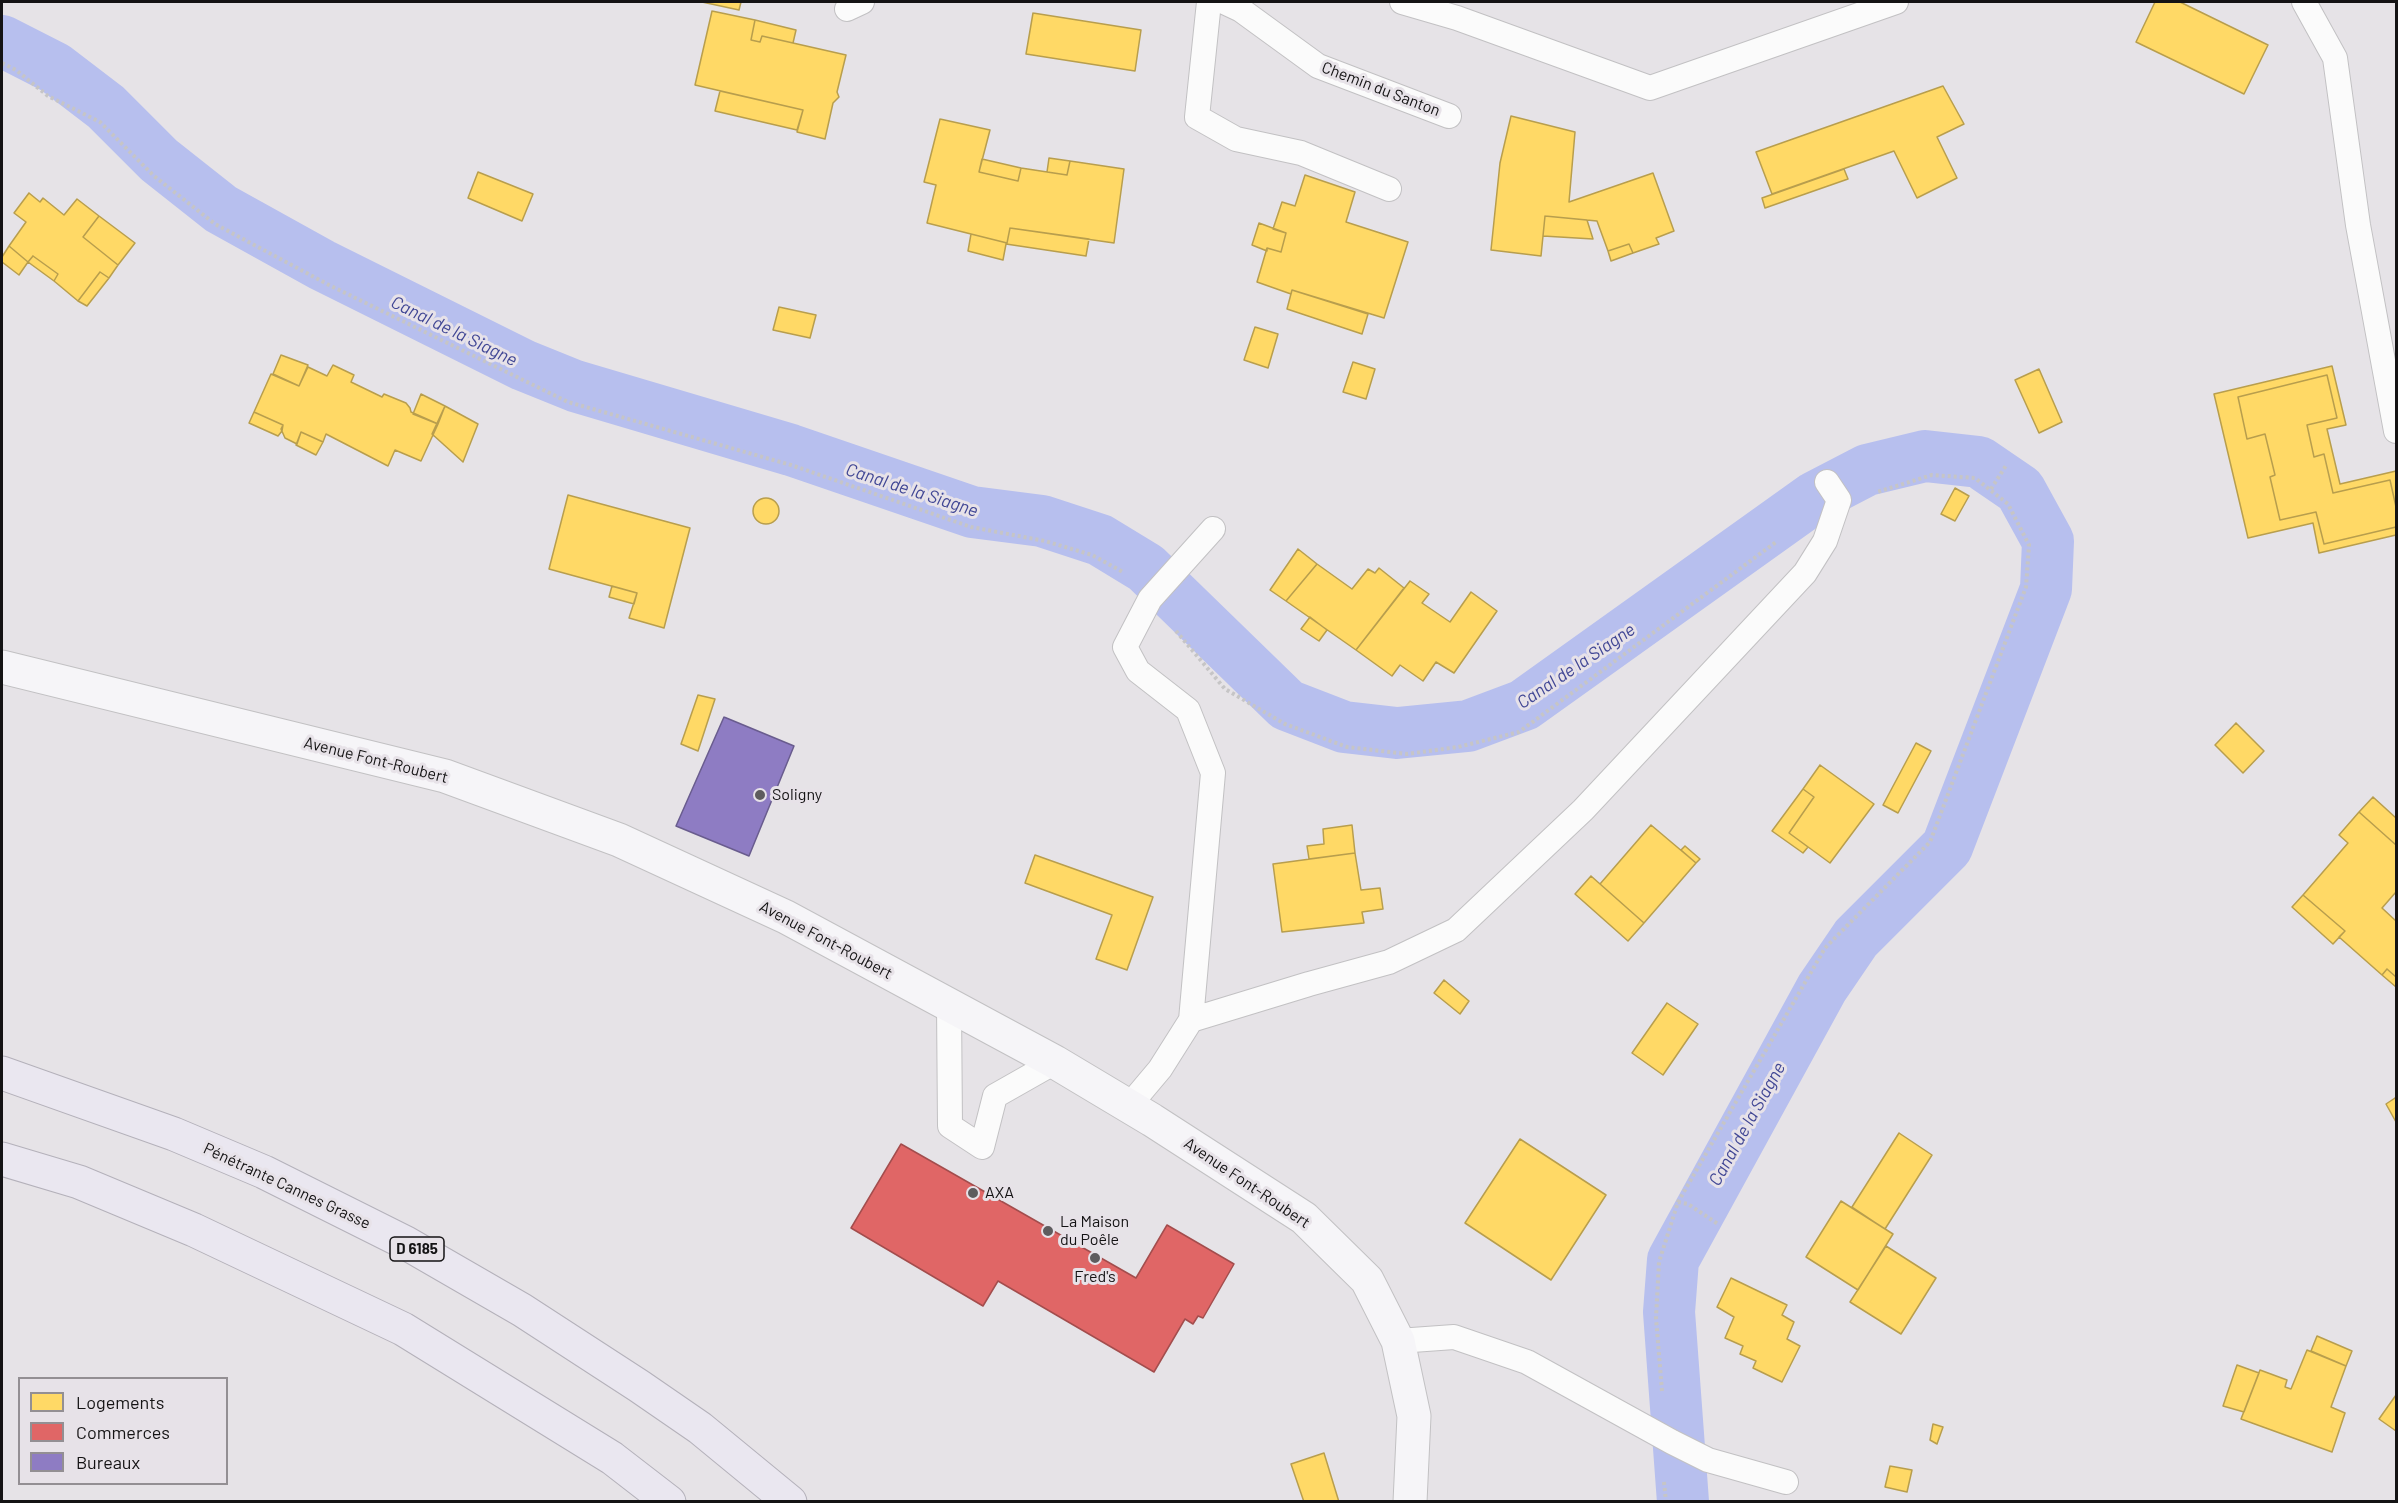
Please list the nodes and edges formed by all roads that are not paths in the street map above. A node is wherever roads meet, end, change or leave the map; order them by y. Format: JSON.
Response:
{"nodes":[{"id":1,"x":1209,"y":2,"type":"edge"},
{"id":2,"x":1224,"y":2,"type":"edge"},
{"id":3,"x":1402,"y":2,"type":"edge"},
{"id":4,"x":1896,"y":2,"type":"edge"},
{"id":5,"x":2304,"y":2,"type":"edge"},
{"id":6,"x":1449,"y":116,"type":"dead end"},
{"id":7,"x":1389,"y":189,"type":"dead end"},
{"id":8,"x":2397,"y":431,"type":"edge"},
{"id":9,"x":1833,"y":500,"type":"road end"},
{"id":10,"x":1214,"y":529,"type":"dead end"},
{"id":11,"x":2,"y":667,"type":"edge"},
{"id":12,"x":949,"y":1005,"type":"junction"},
{"id":13,"x":1191,"y":1020,"type":"junction"},
{"id":14,"x":1055,"y":1062,"type":"junction"},
{"id":15,"x":2,"y":1073,"type":"edge"},
{"id":16,"x":1128,"y":1107,"type":"junction"},
{"id":17,"x":2,"y":1159,"type":"edge"},
{"id":18,"x":1398,"y":1341,"type":"junction"},
{"id":19,"x":1786,"y":1482,"type":"dead end"},
{"id":20,"x":669,"y":1502,"type":"edge"},
{"id":21,"x":790,"y":1502,"type":"edge"},
{"id":22,"x":1410,"y":1502,"type":"edge"}],
"edges":[{"from":1,"to":7,"type":"lane"},
{"from":2,"to":6,"type":"lane","name":"Chemin du Santon"},
{"from":3,"to":4,"type":"lane"},
{"from":5,"to":8,"type":"lane"},
{"from":9,"to":13,"type":"lane"},
{"from":10,"to":13,"type":"lane"},
{"from":11,"to":12,"type":"main road","name":"Avenue Font-Roubert"},
{"from":12,"to":14,"type":"main road","name":"Avenue Font-Roubert"},
{"from":12,"to":14,"type":"lane"},
{"from":13,"to":16,"type":"lane"},
{"from":14,"to":16,"type":"main road","name":"Avenue Font-Roubert"},
{"from":15,"to":21,"type":"highway","name":"Pénétrante Cannes Grasse","number":"D 6185"},
{"from":16,"to":18,"type":"main road","name":"Avenue Font-Roubert"},
{"from":17,"to":20,"type":"highway"},
{"from":18,"to":19,"type":"lane"},
{"from":18,"to":22,"type":"main road","name":"Avenue Font-Roubert"}]}
